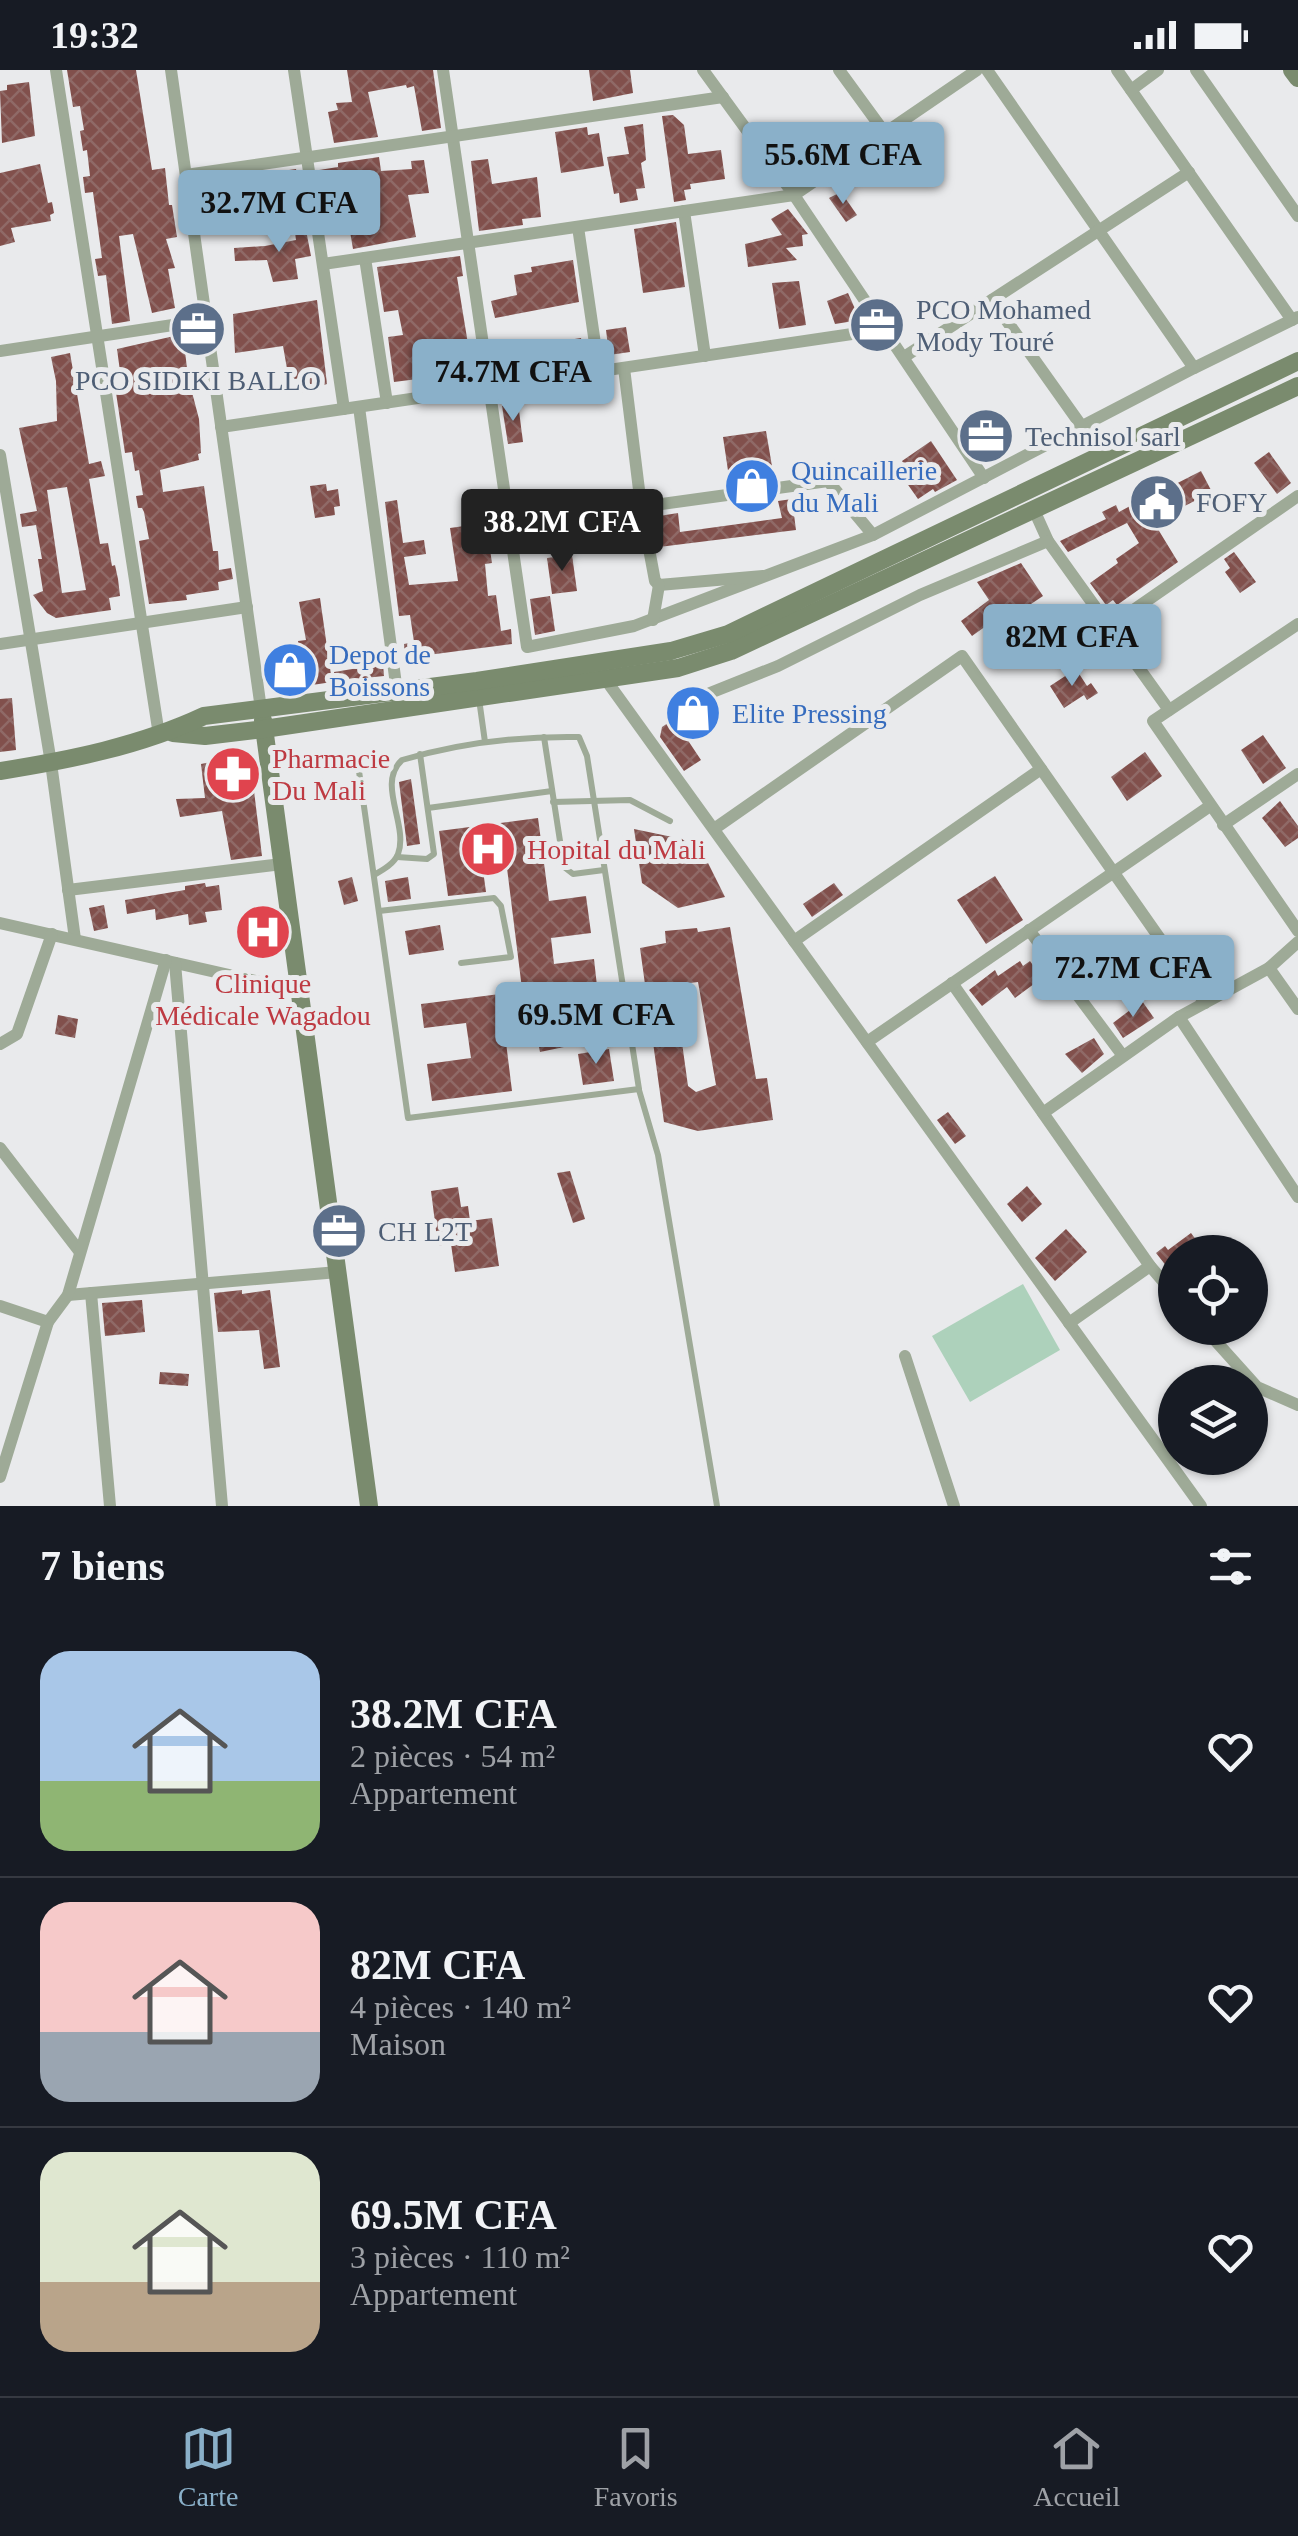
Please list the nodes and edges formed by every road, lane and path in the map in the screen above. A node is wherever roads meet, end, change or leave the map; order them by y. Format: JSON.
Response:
{"nodes":[{"id":1,"x":56,"y":70,"type":"edge"},
{"id":2,"x":171,"y":70,"type":"edge"},
{"id":3,"x":294,"y":70,"type":"edge"},
{"id":4,"x":443,"y":70,"type":"edge"},
{"id":5,"x":704,"y":70,"type":"edge"},
{"id":6,"x":840,"y":70,"type":"edge"},
{"id":7,"x":977,"y":70,"type":"edge"},
{"id":8,"x":986,"y":70,"type":"edge"},
{"id":9,"x":1117,"y":70,"type":"edge"},
{"id":10,"x":1158,"y":70,"type":"edge"},
{"id":11,"x":1196,"y":70,"type":"edge"},
{"id":12,"x":1292,"y":70,"type":"edge"},
{"id":13,"x":1298,"y":78,"type":"edge"},
{"id":14,"x":1132,"y":90,"type":"junction"},
{"id":15,"x":723,"y":96,"type":"junction"},
{"id":16,"x":885,"y":133,"type":"junction"},
{"id":17,"x":452,"y":136,"type":"junction"},
{"id":18,"x":307,"y":158,"type":"junction"},
{"id":19,"x":1189,"y":172,"type":"junction"},
{"id":20,"x":186,"y":176,"type":"junction"},
{"id":21,"x":794,"y":195,"type":"junction"},
{"id":22,"x":684,"y":211,"type":"junction"},
{"id":23,"x":1298,"y":216,"type":"edge"},
{"id":24,"x":578,"y":227,"type":"junction"},
{"id":25,"x":1099,"y":231,"type":"junction"},
{"id":26,"x":468,"y":243,"type":"junction"},
{"id":27,"x":365,"y":258,"type":"junction"},
{"id":28,"x":323,"y":264,"type":"junction"},
{"id":29,"x":992,"y":300,"type":"junction"},
{"id":30,"x":1295,"y":319,"type":"edge"},
{"id":31,"x":206,"y":320,"type":"junction"},
{"id":32,"x":886,"y":330,"type":"junction"},
{"id":33,"x":98,"y":336,"type":"junction"},
{"id":34,"x":0,"y":351,"type":"edge"},
{"id":35,"x":705,"y":356,"type":"junction"},
{"id":36,"x":904,"y":357,"type":"junction"},
{"id":37,"x":1298,"y":361,"type":"edge"},
{"id":38,"x":624,"y":368,"type":"junction"},
{"id":39,"x":1194,"y":368,"type":"junction"},
{"id":40,"x":599,"y":372,"type":"junction"},
{"id":41,"x":1298,"y":386,"type":"edge"},
{"id":42,"x":489,"y":388,"type":"junction"},
{"id":43,"x":387,"y":402,"type":"junction"},
{"id":44,"x":359,"y":407,"type":"junction"},
{"id":45,"x":344,"y":409,"type":"junction"},
{"id":46,"x":222,"y":427,"type":"junction"},
{"id":47,"x":1083,"y":428,"type":"junction"},
{"id":48,"x":0,"y":455,"type":"edge"},
{"id":49,"x":984,"y":478,"type":"junction"},
{"id":50,"x":1298,"y":496,"type":"edge"},
{"id":51,"x":642,"y":506,"type":"junction"},
{"id":52,"x":1034,"y":510,"type":"junction"},
{"id":53,"x":510,"y":524,"type":"junction"},
{"id":54,"x":872,"y":536,"type":"junction"},
{"id":55,"x":1048,"y":541,"type":"junction"},
{"id":56,"x":775,"y":575,"type":"junction"},
{"id":57,"x":659,"y":585,"type":"junction"},
{"id":58,"x":247,"y":607,"type":"junction"},
{"id":59,"x":652,"y":620,"type":"junction"},
{"id":60,"x":144,"y":622,"type":"junction"},
{"id":61,"x":1298,"y":624,"type":"edge"},
{"id":62,"x":1109,"y":626,"type":"junction"},
{"id":63,"x":28,"y":640,"type":"junction"},
{"id":64,"x":0,"y":644,"type":"edge"},
{"id":65,"x":606,"y":680,"type":"junction"},
{"id":66,"x":478,"y":691,"type":"junction"},
{"id":67,"x":396,"y":692,"type":"junction"},
{"id":68,"x":710,"y":693,"type":"dead end"},
{"id":69,"x":261,"y":709,"type":"junction"},
{"id":70,"x":1169,"y":710,"type":"junction"},
{"id":71,"x":264,"y":729,"type":"junction"},
{"id":72,"x":163,"y":734,"type":"junction"},
{"id":73,"x":544,"y":737,"type":"junction"},
{"id":74,"x":485,"y":742,"type":"junction"},
{"id":75,"x":420,"y":754,"type":"junction"},
{"id":76,"x":51,"y":763,"type":"junction"},
{"id":77,"x":358,"y":764,"type":"dead end"},
{"id":78,"x":1040,"y":770,"type":"junction"},
{"id":79,"x":0,"y":771,"type":"edge"},
{"id":80,"x":1298,"y":774,"type":"edge"},
{"id":81,"x":552,"y":791,"type":"junction"},
{"id":82,"x":593,"y":798,"type":"junction"},
{"id":83,"x":553,"y":802,"type":"junction"},
{"id":84,"x":1210,"y":806,"type":"junction"},
{"id":85,"x":428,"y":808,"type":"junction"},
{"id":86,"x":670,"y":821,"type":"dead end"},
{"id":87,"x":1223,"y":825,"type":"junction"},
{"id":88,"x":714,"y":829,"type":"junction"},
{"id":89,"x":397,"y":856,"type":"junction"},
{"id":90,"x":282,"y":864,"type":"junction"},
{"id":91,"x":604,"y":870,"type":"junction"},
{"id":92,"x":1112,"y":873,"type":"junction"},
{"id":93,"x":374,"y":875,"type":"junction"},
{"id":94,"x":68,"y":890,"type":"junction"},
{"id":95,"x":379,"y":911,"type":"junction"},
{"id":96,"x":0,"y":923,"type":"edge"},
{"id":97,"x":1029,"y":930,"type":"junction"},
{"id":98,"x":1298,"y":931,"type":"edge"},
{"id":99,"x":52,"y":934,"type":"junction"},
{"id":100,"x":75,"y":940,"type":"junction"},
{"id":101,"x":794,"y":941,"type":"junction"},
{"id":102,"x":1298,"y":942,"type":"edge"},
{"id":103,"x":171,"y":962,"type":"junction"},
{"id":104,"x":460,"y":963,"type":"dead end"},
{"id":105,"x":1269,"y":968,"type":"junction"},
{"id":106,"x":952,"y":984,"type":"junction"},
{"id":107,"x":300,"y":991,"type":"junction"},
{"id":108,"x":1205,"y":1003,"type":"junction"},
{"id":109,"x":1298,"y":1008,"type":"edge"},
{"id":110,"x":1179,"y":1017,"type":"junction"},
{"id":111,"x":867,"y":1042,"type":"junction"},
{"id":112,"x":0,"y":1044,"type":"edge"},
{"id":113,"x":1123,"y":1056,"type":"junction"},
{"id":114,"x":639,"y":1090,"type":"junction"},
{"id":115,"x":1043,"y":1113,"type":"junction"},
{"id":116,"x":0,"y":1151,"type":"edge"},
{"id":117,"x":1298,"y":1197,"type":"edge"},
{"id":118,"x":80,"y":1252,"type":"junction"},
{"id":119,"x":1150,"y":1266,"type":"junction"},
{"id":120,"x":338,"y":1272,"type":"junction"},
{"id":121,"x":1158,"y":1275,"type":"edge"},
{"id":122,"x":203,"y":1284,"type":"junction"},
{"id":123,"x":91,"y":1292,"type":"junction"},
{"id":124,"x":68,"y":1295,"type":"junction"},
{"id":125,"x":0,"y":1306,"type":"edge"},
{"id":126,"x":48,"y":1322,"type":"junction"},
{"id":127,"x":1070,"y":1323,"type":"junction"},
{"id":128,"x":1219,"y":1345,"type":"edge"},
{"id":129,"x":904,"y":1356,"type":"dead end"},
{"id":130,"x":1298,"y":1405,"type":"edge"},
{"id":131,"x":0,"y":1477,"type":"edge"},
{"id":132,"x":110,"y":1506,"type":"edge"},
{"id":133,"x":222,"y":1506,"type":"edge"},
{"id":134,"x":369,"y":1506,"type":"edge"},
{"id":135,"x":717,"y":1506,"type":"edge"},
{"id":136,"x":954,"y":1506,"type":"edge"},
{"id":137,"x":1202,"y":1506,"type":"edge"}],
"edges":[{"from":1,"to":33,"type":"street"},
{"from":2,"to":20,"type":"street"},
{"from":3,"to":18,"type":"street"},
{"from":4,"to":17,"type":"street"},
{"from":5,"to":15,"type":"street"},
{"from":6,"to":16,"type":"street"},
{"from":7,"to":16,"type":"street"},
{"from":8,"to":25,"type":"street"},
{"from":9,"to":14,"type":"street"},
{"from":10,"to":14,"type":"street"},
{"from":11,"to":23,"type":"street"},
{"from":12,"to":13,"type":"street"},
{"from":14,"to":19,"type":"street"},
{"from":15,"to":17,"type":"street"},
{"from":15,"to":21,"type":"street"},
{"from":16,"to":21,"type":"street"},
{"from":17,"to":18,"type":"street"},
{"from":17,"to":26,"type":"street"},
{"from":18,"to":20,"type":"street"},
{"from":18,"to":28,"type":"street"},
{"from":19,"to":25,"type":"street"},
{"from":19,"to":30,"type":"street"},
{"from":20,"to":31,"type":"street"},
{"from":21,"to":22,"type":"street"},
{"from":21,"to":32,"type":"street"},
{"from":22,"to":24,"type":"street"},
{"from":22,"to":35,"type":"street"},
{"from":24,"to":26,"type":"street"},
{"from":24,"to":40,"type":"street"},
{"from":25,"to":29,"type":"street"},
{"from":25,"to":39,"type":"street"},
{"from":26,"to":27,"type":"street"},
{"from":26,"to":42,"type":"street"},
{"from":27,"to":28,"type":"street"},
{"from":27,"to":43,"type":"street"},
{"from":28,"to":45,"type":"street"},
{"from":29,"to":36,"type":"street"},
{"from":29,"to":47,"type":"street"},
{"from":30,"to":39,"type":"street"},
{"from":31,"to":33,"type":"street"},
{"from":31,"to":46,"type":"street"},
{"from":32,"to":35,"type":"street"},
{"from":32,"to":36,"type":"street"},
{"from":33,"to":34,"type":"street"},
{"from":33,"to":60,"type":"street"},
{"from":35,"to":38,"type":"street"},
{"from":36,"to":49,"type":"street"},
{"from":37,"to":66,"type":"street"},
{"from":38,"to":40,"type":"street"},
{"from":38,"to":51,"type":"street"},
{"from":39,"to":47,"type":"street"},
{"from":40,"to":42,"type":"street"},
{"from":41,"to":52,"type":"street"},
{"from":42,"to":43,"type":"street"},
{"from":42,"to":53,"type":"street"},
{"from":43,"to":44,"type":"street"},
{"from":44,"to":45,"type":"street"},
{"from":44,"to":67,"type":"street"},
{"from":45,"to":46,"type":"street"},
{"from":46,"to":58,"type":"street"},
{"from":47,"to":49,"type":"street"},
{"from":48,"to":63,"type":"street"},
{"from":49,"to":54,"type":"street"},
{"from":50,"to":62,"type":"street"},
{"from":51,"to":53,"type":"street"},
{"from":51,"to":54,"type":"street"},
{"from":51,"to":57,"type":"street"},
{"from":52,"to":55,"type":"street"},
{"from":52,"to":65,"type":"street"},
{"from":53,"to":59,"type":"street"},
{"from":54,"to":56,"type":"street"},
{"from":55,"to":62,"type":"street"},
{"from":55,"to":68,"type":"street"},
{"from":56,"to":57,"type":"street"},
{"from":56,"to":59,"type":"street"},
{"from":57,"to":59,"type":"street"},
{"from":58,"to":60,"type":"street"},
{"from":58,"to":69,"type":"street"},
{"from":60,"to":63,"type":"street"},
{"from":60,"to":72,"type":"street"},
{"from":61,"to":70,"type":"street"},
{"from":62,"to":70,"type":"street"},
{"from":63,"to":64,"type":"street"},
{"from":63,"to":76,"type":"street"},
{"from":65,"to":66,"type":"street"},
{"from":65,"to":88,"type":"street"},
{"from":66,"to":67,"type":"street"},
{"from":66,"to":71,"type":"street"},
{"from":66,"to":74,"type":"lane"},
{"from":67,"to":69,"type":"street"},
{"from":69,"to":71,"type":"street"},
{"from":69,"to":72,"type":"street"},
{"from":70,"to":84,"type":"street"},
{"from":71,"to":72,"type":"street"},
{"from":71,"to":90,"type":"street"},
{"from":72,"to":76,"type":"street"},
{"from":73,"to":74,"type":"lane"},
{"from":73,"to":81,"type":"lane"},
{"from":73,"to":82,"type":"lane"},
{"from":74,"to":75,"type":"lane"},
{"from":75,"to":85,"type":"lane"},
{"from":75,"to":89,"type":"lane"},
{"from":76,"to":79,"type":"street"},
{"from":76,"to":94,"type":"street"},
{"from":77,"to":93,"type":"lane"},
{"from":78,"to":88,"type":"street"},
{"from":78,"to":92,"type":"street"},
{"from":78,"to":101,"type":"street"},
{"from":80,"to":87,"type":"street"},
{"from":81,"to":83,"type":"lane"},
{"from":81,"to":85,"type":"lane"},
{"from":82,"to":83,"type":"lane"},
{"from":82,"to":86,"type":"lane"},
{"from":82,"to":91,"type":"lane"},
{"from":83,"to":91,"type":"lane"},
{"from":84,"to":87,"type":"street"},
{"from":84,"to":92,"type":"street"},
{"from":85,"to":89,"type":"lane"},
{"from":87,"to":98,"type":"street"},
{"from":88,"to":101,"type":"street"},
{"from":89,"to":93,"type":"lane"},
{"from":90,"to":94,"type":"street"},
{"from":90,"to":107,"type":"street"},
{"from":91,"to":114,"type":"lane"},
{"from":92,"to":97,"type":"street"},
{"from":92,"to":108,"type":"street"},
{"from":93,"to":95,"type":"lane"},
{"from":94,"to":100,"type":"street"},
{"from":95,"to":104,"type":"lane"},
{"from":95,"to":114,"type":"lane"},
{"from":96,"to":99,"type":"street"},
{"from":97,"to":106,"type":"street"},
{"from":97,"to":113,"type":"street"},
{"from":99,"to":100,"type":"street"},
{"from":99,"to":112,"type":"street"},
{"from":100,"to":103,"type":"street"},
{"from":101,"to":111,"type":"street"},
{"from":102,"to":105,"type":"street"},
{"from":103,"to":107,"type":"street"},
{"from":103,"to":118,"type":"street"},
{"from":103,"to":122,"type":"street"},
{"from":105,"to":108,"type":"street"},
{"from":105,"to":109,"type":"street"},
{"from":106,"to":111,"type":"street"},
{"from":106,"to":115,"type":"street"},
{"from":107,"to":120,"type":"street"},
{"from":108,"to":110,"type":"street"},
{"from":110,"to":113,"type":"street"},
{"from":110,"to":117,"type":"street"},
{"from":111,"to":127,"type":"street"},
{"from":113,"to":115,"type":"street"},
{"from":114,"to":135,"type":"lane"},
{"from":115,"to":119,"type":"street"},
{"from":116,"to":118,"type":"street"},
{"from":118,"to":124,"type":"street"},
{"from":119,"to":121,"type":"street"},
{"from":119,"to":127,"type":"street"},
{"from":120,"to":122,"type":"street"},
{"from":120,"to":134,"type":"street"},
{"from":122,"to":123,"type":"street"},
{"from":122,"to":133,"type":"street"},
{"from":123,"to":124,"type":"street"},
{"from":123,"to":132,"type":"street"},
{"from":124,"to":126,"type":"street"},
{"from":125,"to":126,"type":"street"},
{"from":126,"to":131,"type":"street"},
{"from":127,"to":137,"type":"street"},
{"from":128,"to":130,"type":"street"},
{"from":129,"to":136,"type":"street"}]}
